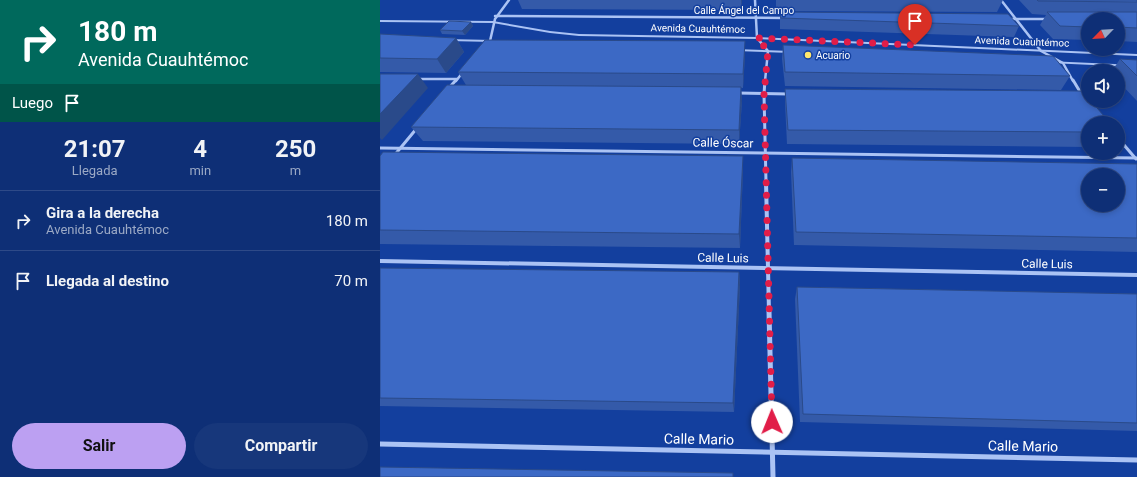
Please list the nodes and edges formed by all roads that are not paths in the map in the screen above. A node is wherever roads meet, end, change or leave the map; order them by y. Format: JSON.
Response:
{"nodes":[{"id":1,"x":509,"y":0,"type":"edge"},
{"id":2,"x":755,"y":0,"type":"edge"},
{"id":3,"x":1001,"y":0,"type":"edge"},
{"id":4,"x":495,"y":16,"type":"junction"},
{"id":5,"x":754,"y":18,"type":"junction"},
{"id":6,"x":786,"y":18,"type":"edge"},
{"id":7,"x":1000,"y":19,"type":"edge"},
{"id":8,"x":1016,"y":19,"type":"junction"},
{"id":9,"x":1048,"y":19,"type":"edge"},
{"id":10,"x":380,"y":21,"type":"edge"},
{"id":11,"x":493,"y":22,"type":"junction"},
{"id":12,"x":757,"y":38,"type":"junction"},
{"id":13,"x":443,"y":40,"type":"edge"},
{"id":14,"x":490,"y":41,"type":"junction"},
{"id":15,"x":498,"y":41,"type":"edge"},
{"id":16,"x":485,"y":46,"type":"edge"},
{"id":17,"x":728,"y":50,"type":"edge"},
{"id":18,"x":768,"y":51,"type":"junction"},
{"id":19,"x":1041,"y":51,"type":"junction"},
{"id":20,"x":800,"y":52,"type":"edge"},
{"id":21,"x":1137,"y":55,"type":"edge"},
{"id":22,"x":1047,"y":62,"type":"edge"},
{"id":23,"x":1062,"y":63,"type":"junction"},
{"id":24,"x":1137,"y":66,"type":"edge"},
{"id":25,"x":466,"y":68,"type":"edge"},
{"id":26,"x":411,"y":79,"type":"edge"},
{"id":27,"x":457,"y":79,"type":"junction"},
{"id":28,"x":453,"y":90,"type":"edge"},
{"id":29,"x":730,"y":93,"type":"edge"},
{"id":30,"x":764,"y":94,"type":"junction"},
{"id":31,"x":796,"y":94,"type":"edge"},
{"id":32,"x":1075,"y":97,"type":"edge"},
{"id":33,"x":420,"y":124,"type":"edge"},
{"id":34,"x":1125,"y":146,"type":"edge"},
{"id":35,"x":401,"y":147,"type":"junction"},
{"id":36,"x":380,"y":148,"type":"edge"},
{"id":37,"x":765,"y":153,"type":"junction"},
{"id":38,"x":1136,"y":159,"type":"edge"},
{"id":39,"x":388,"y":162,"type":"edge"},
{"id":40,"x":380,"y":261,"type":"edge"},
{"id":41,"x":768,"y":269,"type":"junction"},
{"id":42,"x":1137,"y":276,"type":"edge"},
{"id":43,"x":380,"y":444,"type":"edge"},
{"id":44,"x":772,"y":453,"type":"junction"},
{"id":45,"x":1137,"y":460,"type":"edge"},
{"id":46,"x":773,"y":477,"type":"edge"}],
"edges":[{"from":1,"to":4,"type":"street"},
{"from":2,"to":5,"type":"street"},
{"from":3,"to":8,"type":"street"},
{"from":4,"to":5,"type":"street","name":"Calle Ángel del Campo"},
{"from":4,"to":11,"type":"street"},
{"from":5,"to":6,"type":"street","name":"Calle Ángel del Campo"},
{"from":5,"to":12,"type":"street"},
{"from":7,"to":8,"type":"street"},
{"from":8,"to":9,"type":"street"},
{"from":8,"to":19,"type":"street"},
{"from":10,"to":11,"type":"street","name":"Avenida Cuauhtémoc"},
{"from":11,"to":12,"type":"street","name":"Avenida Cuauhtémoc"},
{"from":11,"to":14,"type":"street"},
{"from":12,"to":18,"type":"street"},
{"from":12,"to":19,"type":"street","name":"Avenida Cuauhtémoc"},
{"from":13,"to":14,"type":"street"},
{"from":14,"to":15,"type":"street"},
{"from":14,"to":16,"type":"street"},
{"from":17,"to":18,"type":"street","name":"Avenida Cuauhtémoc"},
{"from":18,"to":20,"type":"street","name":"Avenida Cuauhtémoc"},
{"from":18,"to":30,"type":"street"},
{"from":19,"to":21,"type":"street","name":"Avenida Cuauhtémoc"},
{"from":19,"to":23,"type":"street"},
{"from":22,"to":23,"type":"street","name":"Avenida Cuauhtémoc"},
{"from":23,"to":24,"type":"street","name":"Avenida Cuauhtémoc"},
{"from":23,"to":32,"type":"street"},
{"from":25,"to":27,"type":"street"},
{"from":26,"to":27,"type":"street"},
{"from":27,"to":28,"type":"street"},
{"from":29,"to":30,"type":"street"},
{"from":30,"to":31,"type":"street"},
{"from":30,"to":37,"type":"street"},
{"from":33,"to":35,"type":"street"},
{"from":34,"to":38,"type":"street"},
{"from":35,"to":36,"type":"street","name":"Calle Óscar"},
{"from":35,"to":37,"type":"street","name":"Calle Óscar"},
{"from":35,"to":39,"type":"street"},
{"from":37,"to":38,"type":"street","name":"Calle Óscar"},
{"from":37,"to":41,"type":"street"},
{"from":40,"to":41,"type":"street","name":"Calle Luis"},
{"from":41,"to":42,"type":"street","name":"Calle Luis"},
{"from":41,"to":44,"type":"street"},
{"from":43,"to":44,"type":"street","name":"Calle Mario"},
{"from":44,"to":45,"type":"street","name":"Calle Mario"},
{"from":44,"to":46,"type":"street"}]}
